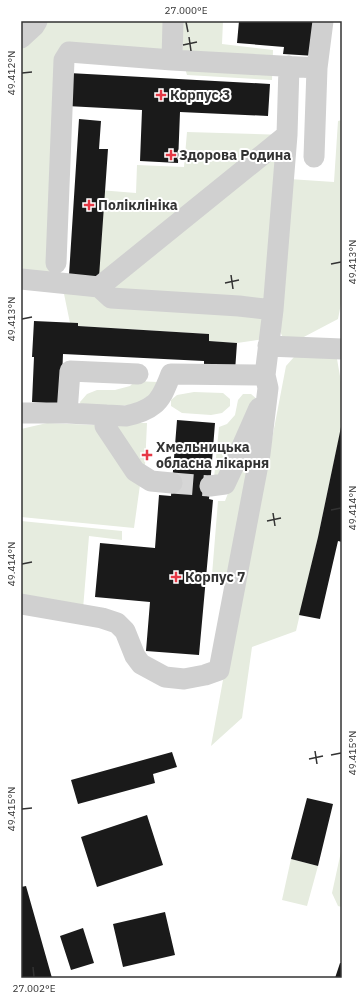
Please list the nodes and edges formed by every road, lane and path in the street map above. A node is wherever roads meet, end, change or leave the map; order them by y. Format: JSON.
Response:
{"nodes":[{"id":1,"x":37,"y":21,"type":"edge"},
{"id":2,"x":174,"y":21,"type":"edge"},
{"id":3,"x":323,"y":21,"type":"edge"},
{"id":4,"x":21,"y":38,"type":"edge"},
{"id":5,"x":172,"y":60,"type":"junction"},
{"id":6,"x":289,"y":66,"type":"junction"},
{"id":7,"x":317,"y":68,"type":"junction"},
{"id":8,"x":294,"y":132,"type":"junction"},
{"id":9,"x":314,"y":157,"type":"dead end"},
{"id":10,"x":56,"y":263,"type":"dead end"},
{"id":11,"x":21,"y":279,"type":"edge"},
{"id":12,"x":99,"y":287,"type":"junction"},
{"id":13,"x":273,"y":310,"type":"junction"},
{"id":14,"x":268,"y":346,"type":"junction"},
{"id":15,"x":342,"y":349,"type":"edge"},
{"id":16,"x":138,"y":374,"type":"dead end"},
{"id":17,"x":266,"y":382,"type":"junction"},
{"id":18,"x":21,"y":413,"type":"edge"},
{"id":19,"x":67,"y":414,"type":"junction"},
{"id":20,"x":106,"y":415,"type":"junction"},
{"id":21,"x":172,"y":483,"type":"tunnel mouth"},
{"id":22,"x":210,"y":486,"type":"tunnel mouth"},
{"id":23,"x":21,"y":604,"type":"edge"}],
"edges":[{"from":1,"to":4,"type":"lane"},
{"from":2,"to":5,"type":"lane"},
{"from":3,"to":7,"type":"lane"},
{"from":5,"to":6,"type":"lane"},
{"from":5,"to":10,"type":"lane"},
{"from":6,"to":7,"type":"lane"},
{"from":6,"to":8,"type":"lane"},
{"from":7,"to":9,"type":"lane"},
{"from":8,"to":12,"type":"lane"},
{"from":8,"to":13,"type":"lane"},
{"from":11,"to":12,"type":"lane"},
{"from":12,"to":13,"type":"lane"},
{"from":13,"to":14,"type":"lane"},
{"from":14,"to":15,"type":"lane"},
{"from":14,"to":17,"type":"lane"},
{"from":16,"to":19,"type":"lane"},
{"from":17,"to":20,"type":"lane"},
{"from":17,"to":22,"type":"lane"},
{"from":17,"to":23,"type":"lane"},
{"from":18,"to":19,"type":"lane"},
{"from":19,"to":20,"type":"lane"},
{"from":20,"to":21,"type":"lane"}]}
